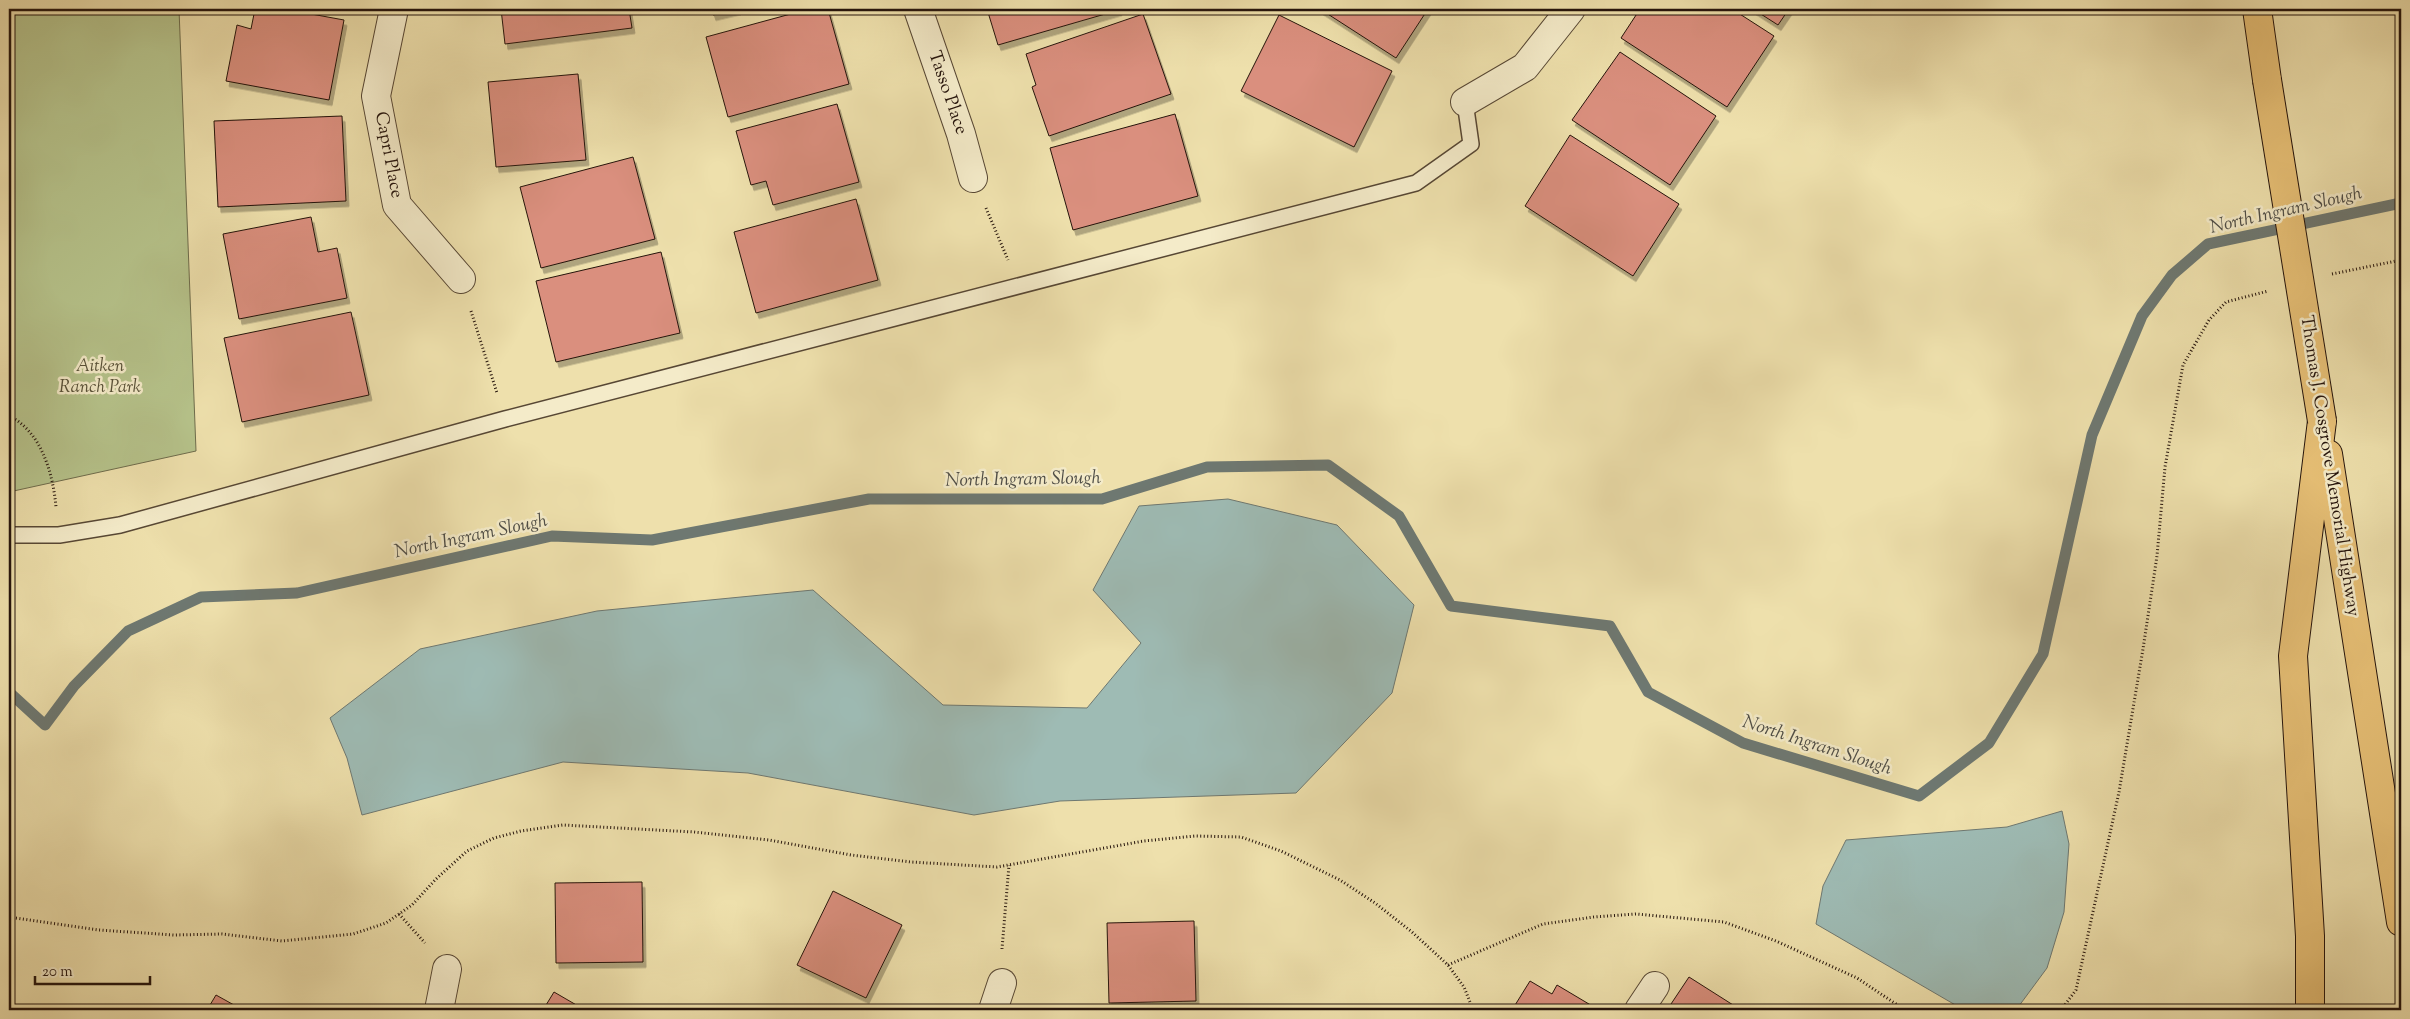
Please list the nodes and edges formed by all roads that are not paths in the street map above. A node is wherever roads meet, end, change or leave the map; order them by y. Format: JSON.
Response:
{"nodes":[{"id":1,"x":394,"y":9,"type":"edge"},
{"id":2,"x":918,"y":9,"type":"edge"},
{"id":3,"x":1571,"y":9,"type":"edge"},
{"id":4,"x":2256,"y":9,"type":"edge"},
{"id":5,"x":1465,"y":102,"type":"joint"},
{"id":6,"x":973,"y":178,"type":"road end"},
{"id":7,"x":461,"y":279,"type":"road end"},
{"id":8,"x":2322,"y":421,"type":"junction"},
{"id":9,"x":9,"y":535,"type":"edge"},
{"id":10,"x":2401,"y":922,"type":"edge"},
{"id":11,"x":447,"y":969,"type":"road end"},
{"id":12,"x":1002,"y":983,"type":"road end"},
{"id":13,"x":1655,"y":986,"type":"dead end"},
{"id":14,"x":439,"y":1010,"type":"edge"},
{"id":15,"x":993,"y":1010,"type":"edge"},
{"id":16,"x":1639,"y":1010,"type":"edge"},
{"id":17,"x":2310,"y":1010,"type":"edge"}],
"edges":[{"from":1,"to":7,"type":"street","name":"Capri Place"},
{"from":2,"to":6,"type":"street","name":"Tasso Place"},
{"from":3,"to":5,"type":"street"},
{"from":4,"to":8,"type":"highway","name":"Thomas J. Cosgrove Memorial Highway","bridge":true},
{"from":5,"to":9,"type":"lane"},
{"from":8,"to":10,"type":"highway","name":"Thomas J. Cosgrove Memorial Highway"},
{"from":8,"to":17,"type":"highway"},
{"from":11,"to":14,"type":"street"},
{"from":12,"to":15,"type":"street"},
{"from":13,"to":16,"type":"street"}]}
